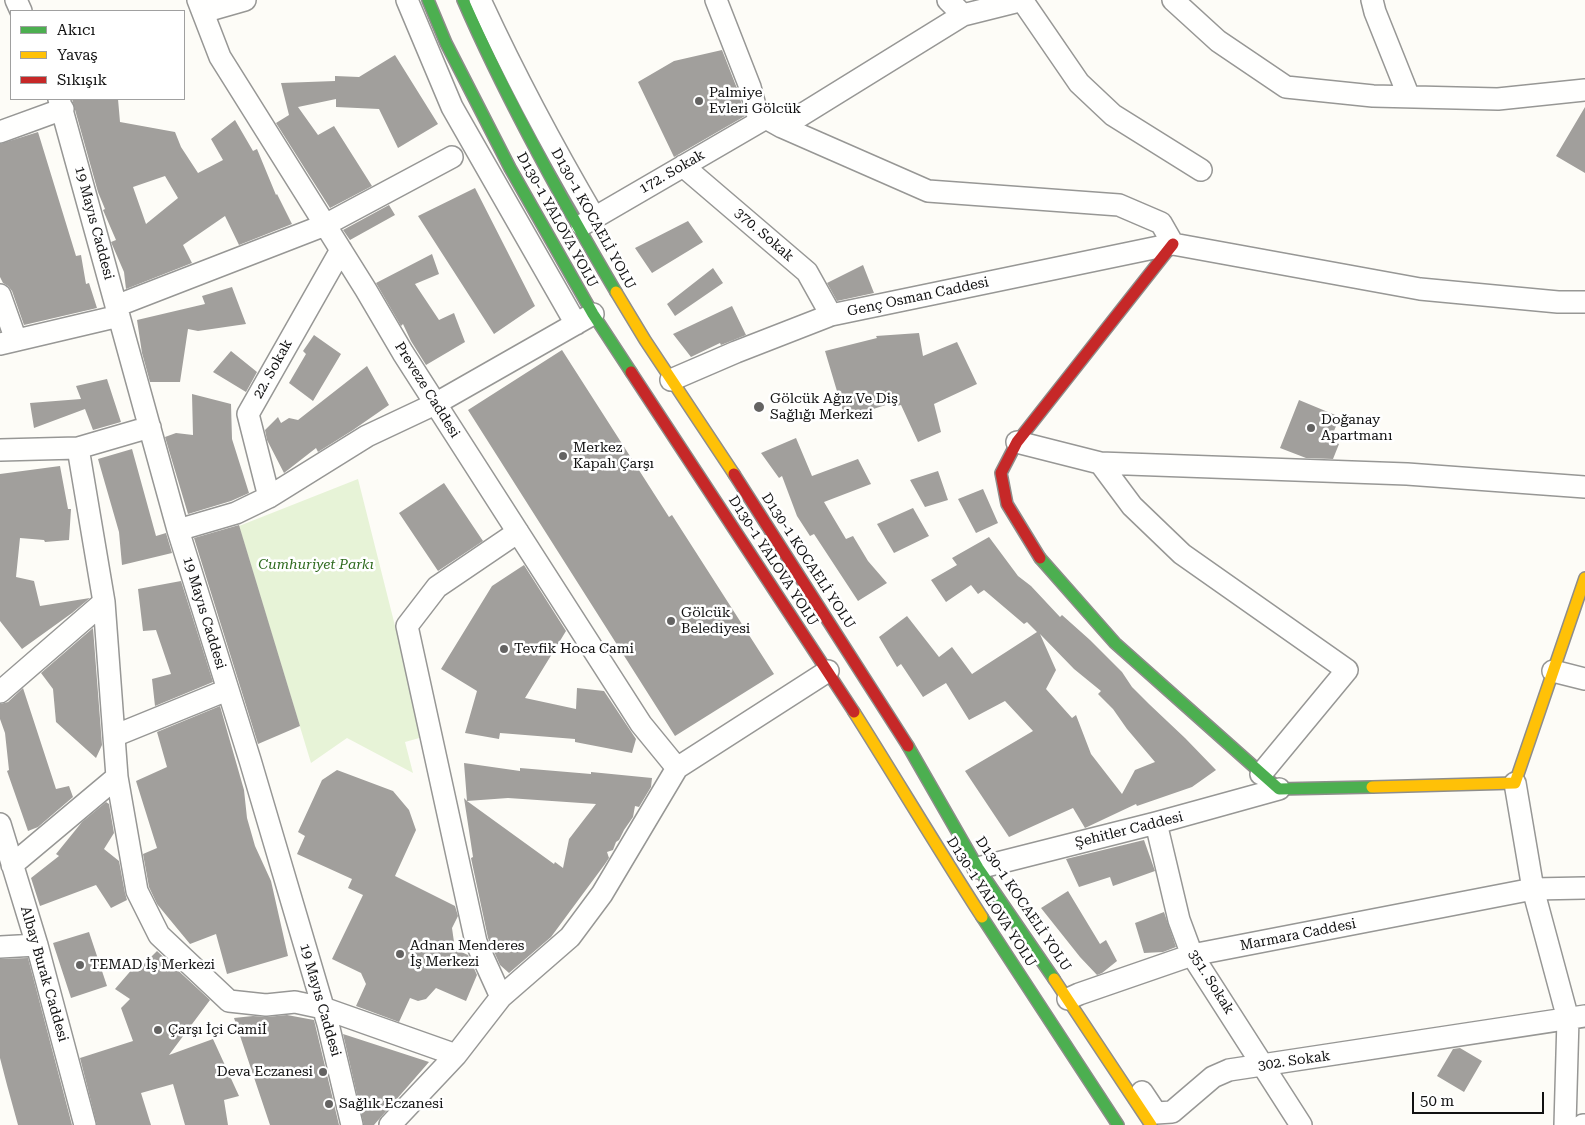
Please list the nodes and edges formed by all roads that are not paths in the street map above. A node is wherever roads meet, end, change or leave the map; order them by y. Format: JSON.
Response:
{"nodes":[{"id":1,"x":245,"y":0,"type":"edge"},
{"id":2,"x":407,"y":0,"type":"edge"},
{"id":3,"x":428,"y":0,"type":"edge"},
{"id":4,"x":463,"y":0,"type":"edge"},
{"id":5,"x":480,"y":0,"type":"edge"},
{"id":6,"x":716,"y":0,"type":"edge"},
{"id":7,"x":948,"y":0,"type":"edge"},
{"id":8,"x":1023,"y":0,"type":"edge"},
{"id":9,"x":1372,"y":0,"type":"edge"},
{"id":10,"x":1184,"y":4,"type":"edge"},
{"id":11,"x":200,"y":6,"type":"edge"},
{"id":12,"x":963,"y":15,"type":"junction"},
{"id":13,"x":1585,"y":90,"type":"edge"},
{"id":14,"x":1409,"y":97,"type":"junction"},
{"id":15,"x":61,"y":104,"type":"edge"},
{"id":16,"x":774,"y":122,"type":"junction"},
{"id":17,"x":0,"y":132,"type":"edge"},
{"id":18,"x":452,"y":157,"type":"dead end"},
{"id":19,"x":683,"y":166,"type":"junction"},
{"id":20,"x":1201,"y":170,"type":"dead end"},
{"id":21,"x":586,"y":222,"type":"junction"},
{"id":22,"x":325,"y":225,"type":"junction"},
{"id":23,"x":1173,"y":244,"type":"junction"},
{"id":24,"x":341,"y":250,"type":"junction"},
{"id":25,"x":0,"y":295,"type":"edge"},
{"id":26,"x":1585,"y":302,"type":"edge"},
{"id":27,"x":118,"y":311,"type":"junction"},
{"id":28,"x":831,"y":315,"type":"junction"},
{"id":29,"x":584,"y":319,"type":"junction"},
{"id":30,"x":8,"y":342,"type":"edge"},
{"id":31,"x":671,"y":380,"type":"junction"},
{"id":32,"x":435,"y":404,"type":"junction"},
{"id":33,"x":150,"y":427,"type":"junction"},
{"id":34,"x":1017,"y":442,"type":"junction"},
{"id":35,"x":78,"y":448,"type":"junction"},
{"id":36,"x":0,"y":450,"type":"edge"},
{"id":37,"x":1100,"y":463,"type":"junction"},
{"id":38,"x":1585,"y":487,"type":"edge"},
{"id":39,"x":269,"y":497,"type":"junction"},
{"id":40,"x":178,"y":530,"type":"junction"},
{"id":41,"x":518,"y":532,"type":"junction"},
{"id":42,"x":1585,"y":578,"type":"edge"},
{"id":43,"x":104,"y":602,"type":"junction"},
{"id":44,"x":828,"y":670,"type":"junction"},
{"id":45,"x":1553,"y":671,"type":"junction"},
{"id":46,"x":1585,"y":678,"type":"edge"},
{"id":47,"x":228,"y":690,"type":"junction"},
{"id":48,"x":0,"y":692,"type":"edge"},
{"id":49,"x":114,"y":736,"type":"junction"},
{"id":50,"x":677,"y":768,"type":"junction"},
{"id":51,"x":1261,"y":774,"type":"junction"},
{"id":52,"x":117,"y":777,"type":"junction"},
{"id":53,"x":1515,"y":783,"type":"junction"},
{"id":54,"x":1279,"y":789,"type":"junction"},
{"id":55,"x":1156,"y":823,"type":"junction"},
{"id":56,"x":0,"y":824,"type":"edge"},
{"id":57,"x":12,"y":865,"type":"junction"},
{"id":58,"x":978,"y":868,"type":"junction"},
{"id":59,"x":1585,"y":888,"type":"edge"},
{"id":60,"x":1533,"y":889,"type":"junction"},
{"id":61,"x":37,"y":945,"type":"junction"},
{"id":62,"x":0,"y":947,"type":"edge"},
{"id":63,"x":1192,"y":955,"type":"junction"},
{"id":64,"x":1074,"y":996,"type":"junction"},
{"id":65,"x":501,"y":997,"type":"junction"},
{"id":66,"x":323,"y":1008,"type":"junction"},
{"id":67,"x":1576,"y":1018,"type":"edge"},
{"id":68,"x":456,"y":1056,"type":"junction"},
{"id":69,"x":1264,"y":1066,"type":"junction"},
{"id":70,"x":85,"y":1125,"type":"edge"},
{"id":71,"x":352,"y":1125,"type":"edge"},
{"id":72,"x":390,"y":1125,"type":"edge"},
{"id":73,"x":1118,"y":1125,"type":"edge"},
{"id":74,"x":1151,"y":1125,"type":"edge"},
{"id":75,"x":1301,"y":1125,"type":"edge"},
{"id":76,"x":1564,"y":1125,"type":"edge"}],
"edges":[{"from":1,"to":11,"type":"street"},
{"from":2,"to":29,"type":"street"},
{"from":3,"to":29,"type":"main road","name":"D130-1 YALOVA YOLU"},
{"from":4,"to":21,"type":"main road","name":"D130-1 KOCAELİ YOLU"},
{"from":5,"to":21,"type":"street"},
{"from":6,"to":16,"type":"street"},
{"from":7,"to":12,"type":"street"},
{"from":8,"to":12,"type":"street","name":"172. Sokak"},
{"from":8,"to":20,"type":"street"},
{"from":9,"to":14,"type":"street"},
{"from":10,"to":14,"type":"street"},
{"from":11,"to":22,"type":"street","name":"Preveze Caddesi"},
{"from":12,"to":16,"type":"street","name":"172. Sokak"},
{"from":13,"to":14,"type":"street"},
{"from":15,"to":17,"type":"street"},
{"from":15,"to":27,"type":"street","name":"19 Mayıs Caddesi"},
{"from":16,"to":19,"type":"street","name":"172. Sokak"},
{"from":16,"to":23,"type":"street"},
{"from":18,"to":22,"type":"street"},
{"from":19,"to":21,"type":"street","name":"172. Sokak"},
{"from":19,"to":28,"type":"street","name":"370. Sokak"},
{"from":21,"to":31,"type":"main road","name":"D130-1 KOCAELİ YOLU"},
{"from":22,"to":24,"type":"street","name":"Preveze Caddesi"},
{"from":22,"to":27,"type":"street"},
{"from":23,"to":26,"type":"street"},
{"from":23,"to":28,"type":"street","name":"Genç Osman Caddesi"},
{"from":23,"to":34,"type":"main road"},
{"from":24,"to":32,"type":"street","name":"Preveze Caddesi"},
{"from":24,"to":39,"type":"street","name":"22. Sokak"},
{"from":25,"to":30,"type":"street"},
{"from":27,"to":30,"type":"street"},
{"from":27,"to":33,"type":"street","name":"19 Mayıs Caddesi"},
{"from":28,"to":31,"type":"street","name":"Genç Osman Caddesi"},
{"from":29,"to":32,"type":"street"},
{"from":29,"to":44,"type":"main road","name":"D130-1 YALOVA YOLU"},
{"from":31,"to":58,"type":"main road","name":"D130-1 KOCAELİ YOLU"},
{"from":32,"to":39,"type":"street"},
{"from":32,"to":41,"type":"street","name":"Preveze Caddesi"},
{"from":33,"to":35,"type":"street"},
{"from":33,"to":40,"type":"street","name":"19 Mayıs Caddesi"},
{"from":34,"to":37,"type":"street"},
{"from":34,"to":51,"type":"main road"},
{"from":35,"to":36,"type":"street"},
{"from":35,"to":43,"type":"street"},
{"from":37,"to":38,"type":"street"},
{"from":37,"to":51,"type":"street"},
{"from":39,"to":40,"type":"street"},
{"from":40,"to":47,"type":"street","name":"19 Mayıs Caddesi"},
{"from":41,"to":50,"type":"street","name":"Preveze Caddesi"},
{"from":41,"to":65,"type":"street"},
{"from":42,"to":45,"type":"main road"},
{"from":43,"to":48,"type":"street"},
{"from":43,"to":49,"type":"street"},
{"from":44,"to":50,"type":"street"},
{"from":44,"to":73,"type":"main road","name":"D130-1 YALOVA YOLU"},
{"from":45,"to":46,"type":"street"},
{"from":45,"to":53,"type":"main road"},
{"from":47,"to":49,"type":"street"},
{"from":47,"to":66,"type":"street","name":"19 Mayıs Caddesi"},
{"from":49,"to":52,"type":"street"},
{"from":50,"to":65,"type":"street"},
{"from":51,"to":54,"type":"main road"},
{"from":52,"to":57,"type":"street"},
{"from":52,"to":66,"type":"street"},
{"from":53,"to":54,"type":"main road"},
{"from":53,"to":60,"type":"street"},
{"from":54,"to":55,"type":"street","name":"Şehitler Caddesi"},
{"from":55,"to":58,"type":"street","name":"Şehitler Caddesi"},
{"from":55,"to":63,"type":"street","name":"351. Sokak"},
{"from":56,"to":57,"type":"street","name":"Albay Burak Caddesi"},
{"from":57,"to":61,"type":"street","name":"Albay Burak Caddesi"},
{"from":58,"to":64,"type":"main road","name":"D130-1 KOCAELİ YOLU"},
{"from":59,"to":60,"type":"street","name":"Marmara Caddesi"},
{"from":60,"to":63,"type":"street","name":"Marmara Caddesi"},
{"from":60,"to":67,"type":"street"},
{"from":61,"to":62,"type":"street"},
{"from":61,"to":70,"type":"street","name":"Albay Burak Caddesi"},
{"from":63,"to":64,"type":"street","name":"Marmara Caddesi"},
{"from":63,"to":69,"type":"street","name":"351. Sokak"},
{"from":64,"to":69,"type":"street","name":"302. Sokak"},
{"from":64,"to":74,"type":"main road","name":"D130-1 KOCAELİ YOLU"},
{"from":65,"to":68,"type":"street"},
{"from":66,"to":68,"type":"street"},
{"from":66,"to":71,"type":"street","name":"19 Mayıs Caddesi"},
{"from":67,"to":69,"type":"street","name":"302. Sokak"},
{"from":67,"to":76,"type":"street"},
{"from":68,"to":72,"type":"street"},
{"from":69,"to":75,"type":"street","name":"351. Sokak"}]}
